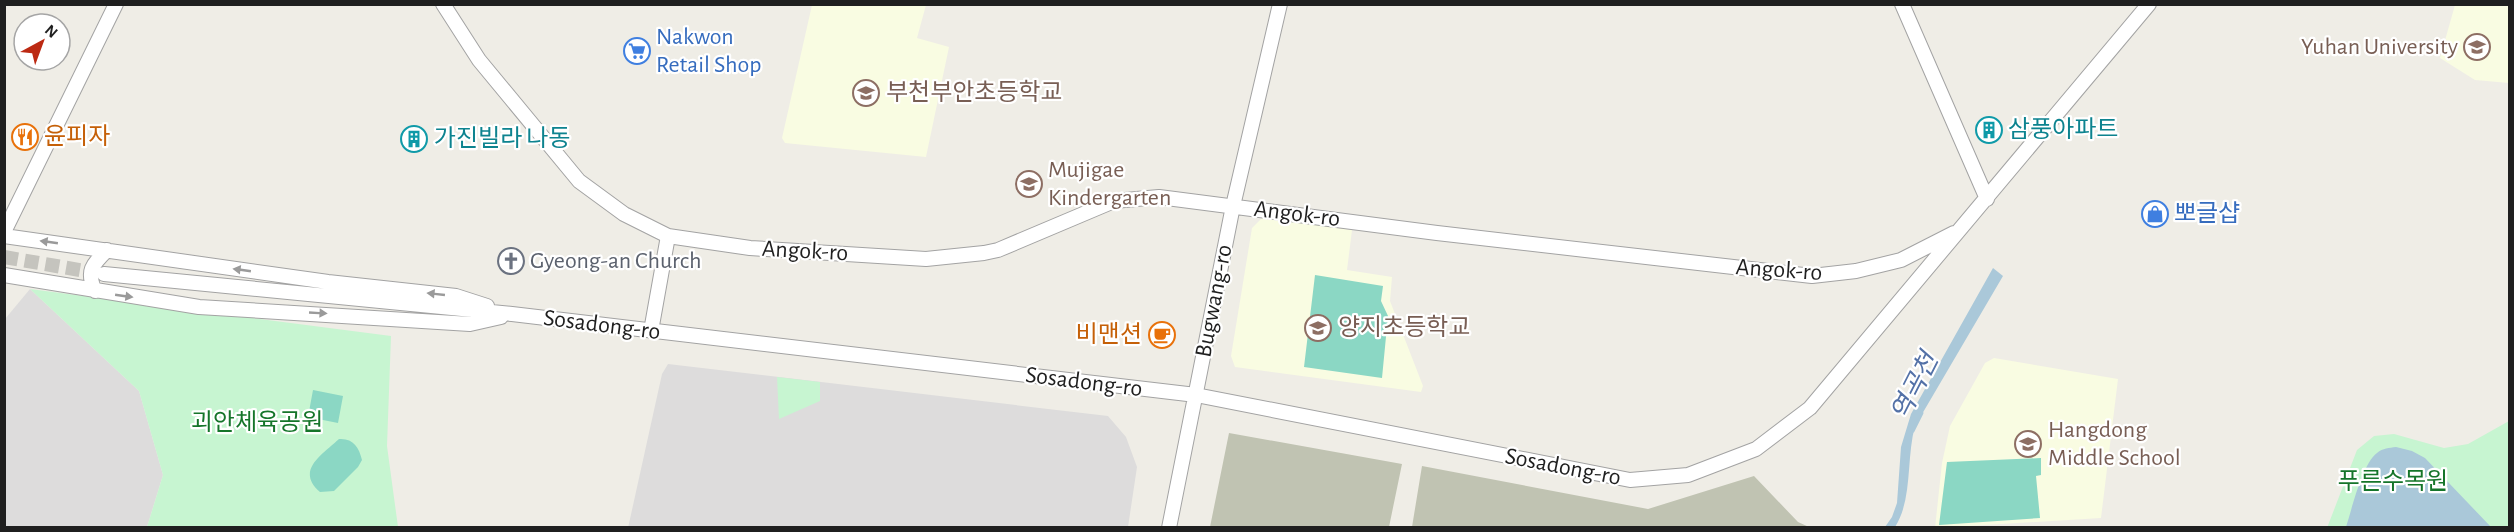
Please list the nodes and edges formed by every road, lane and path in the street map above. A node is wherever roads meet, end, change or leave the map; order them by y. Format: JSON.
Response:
{"nodes":[{"id":1,"x":116,"y":4,"type":"edge"},
{"id":2,"x":443,"y":4,"type":"edge"},
{"id":3,"x":1280,"y":4,"type":"edge"},
{"id":4,"x":1902,"y":4,"type":"edge"},
{"id":5,"x":2149,"y":4,"type":"edge"},
{"id":6,"x":1987,"y":199,"type":"junction"},
{"id":7,"x":1233,"y":206,"type":"junction"},
{"id":8,"x":1960,"y":230,"type":"junction"},
{"id":9,"x":4,"y":234,"type":"edge"},
{"id":10,"x":668,"y":236,"type":"junction"},
{"id":11,"x":107,"y":250,"type":"junction"},
{"id":12,"x":104,"y":274,"type":"tunnel mouth"},
{"id":13,"x":4,"y":275,"type":"edge"},
{"id":14,"x":94,"y":291,"type":"junction"},
{"id":15,"x":512,"y":314,"type":"junction"},
{"id":16,"x":651,"y":331,"type":"junction"},
{"id":17,"x":1196,"y":395,"type":"junction"},
{"id":18,"x":1169,"y":528,"type":"edge"}],
"edges":[{"from":1,"to":9,"type":"street"},
{"from":2,"to":10,"type":"street","name":"Angok-ro"},
{"from":3,"to":7,"type":"street","name":"Bugwang-ro"},
{"from":4,"to":6,"type":"street"},
{"from":5,"to":6,"type":"street","name":"Angok-ro"},
{"from":6,"to":8,"type":"street","name":"Angok-ro"},
{"from":7,"to":8,"type":"street","name":"Angok-ro"},
{"from":7,"to":10,"type":"street","name":"Angok-ro"},
{"from":7,"to":17,"type":"street","name":"Bugwang-ro"},
{"from":8,"to":17,"type":"street","name":"Sosadong-ro"},
{"from":11,"to":9,"type":"street","one_way":true},
{"from":10,"to":16,"type":"street"},
{"from":11,"to":14,"type":"street"},
{"from":15,"to":11,"type":"street","one_way":true},
{"from":12,"to":15,"type":"street","name":"Sosadong-ro"},
{"from":13,"to":14,"type":"street"},
{"from":14,"to":15,"type":"street","one_way":true},
{"from":15,"to":16,"type":"street","name":"Sosadong-ro"},
{"from":16,"to":17,"type":"street","name":"Sosadong-ro"},
{"from":17,"to":18,"type":"street","name":"Bugwang-ro"}]}
